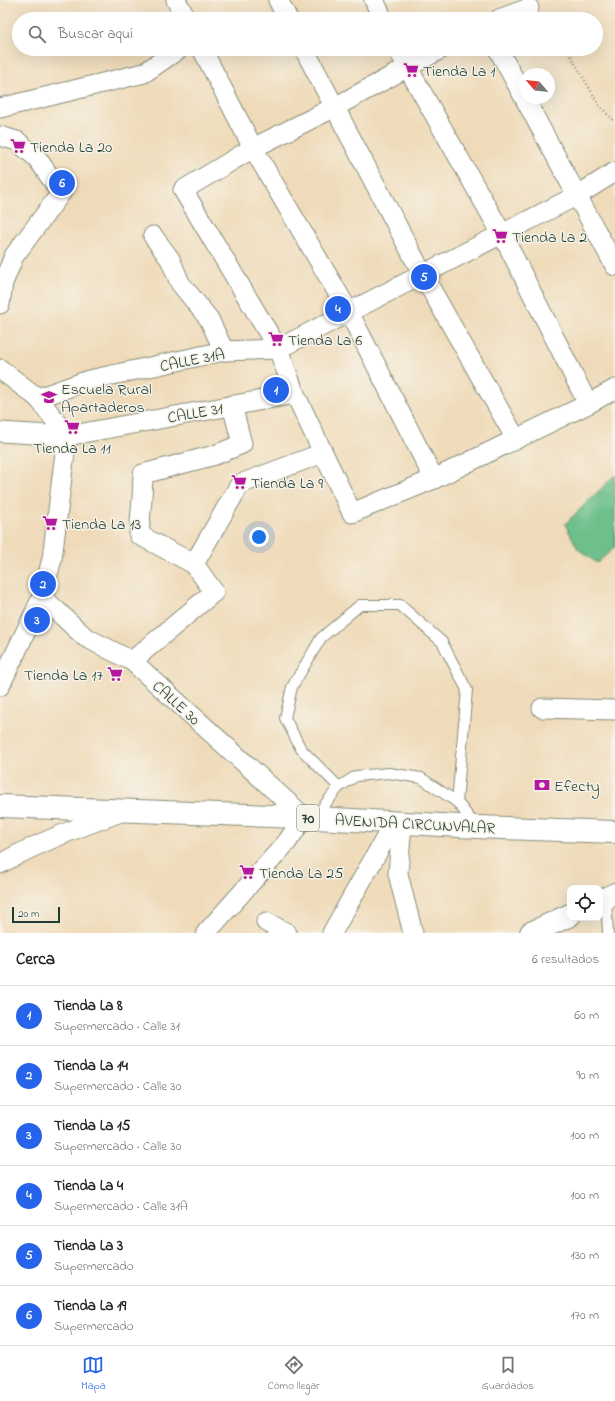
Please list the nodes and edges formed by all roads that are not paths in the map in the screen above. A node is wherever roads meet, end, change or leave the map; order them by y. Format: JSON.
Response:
{"nodes":[{"id":1,"x":176,"y":0,"type":"edge"},
{"id":2,"x":278,"y":0,"type":"edge"},
{"id":3,"x":374,"y":0,"type":"edge"},
{"id":4,"x":529,"y":8,"type":"dead end"},
{"id":5,"x":182,"y":12,"type":"edge"},
{"id":6,"x":284,"y":12,"type":"edge"},
{"id":7,"x":380,"y":12,"type":"edge"},
{"id":8,"x":518,"y":12,"type":"edge"},
{"id":9,"x":169,"y":56,"type":"edge"},
{"id":10,"x":206,"y":56,"type":"edge"},
{"id":11,"x":308,"y":56,"type":"edge"},
{"id":12,"x":402,"y":56,"type":"edge"},
{"id":13,"x":429,"y":56,"type":"edge"},
{"id":14,"x":502,"y":56,"type":"edge"},
{"id":15,"x":408,"y":68,"type":"junction"},
{"id":16,"x":335,"y":107,"type":"junction"},
{"id":17,"x":0,"y":108,"type":"edge"},
{"id":18,"x":0,"y":136,"type":"edge"},
{"id":19,"x":253,"y":148,"type":"junction"},
{"id":20,"x":615,"y":172,"type":"edge"},
{"id":21,"x":578,"y":195,"type":"junction"},
{"id":22,"x":502,"y":234,"type":"junction"},
{"id":23,"x":153,"y":236,"type":"dead end"},
{"id":24,"x":615,"y":266,"type":"edge"},
{"id":25,"x":423,"y":274,"type":"junction"},
{"id":26,"x":0,"y":304,"type":"edge"},
{"id":27,"x":349,"y":312,"type":"junction"},
{"id":28,"x":278,"y":349,"type":"junction"},
{"id":29,"x":224,"y":351,"type":"junction"},
{"id":30,"x":0,"y":368,"type":"edge"},
{"id":31,"x":615,"y":389,"type":"edge"},
{"id":32,"x":295,"y":394,"type":"junction"},
{"id":33,"x":38,"y":398,"type":"junction"},
{"id":34,"x":588,"y":404,"type":"junction"},
{"id":35,"x":232,"y":406,"type":"junction"},
{"id":36,"x":0,"y":432,"type":"edge"},
{"id":37,"x":67,"y":436,"type":"junction"},
{"id":38,"x":516,"y":439,"type":"junction"},
{"id":39,"x":323,"y":453,"type":"junction"},
{"id":40,"x":434,"y":479,"type":"junction"},
{"id":41,"x":194,"y":564,"type":"junction"},
{"id":42,"x":42,"y":597,"type":"junction"},
{"id":43,"x":132,"y":661,"type":"junction"},
{"id":44,"x":0,"y":686,"type":"edge"},
{"id":45,"x":542,"y":708,"type":"dead end"},
{"id":46,"x":615,"y":710,"type":"edge"},
{"id":47,"x":338,"y":787,"type":"junction"},
{"id":48,"x":457,"y":802,"type":"junction"},
{"id":49,"x":0,"y":806,"type":"edge"},
{"id":50,"x":124,"y":810,"type":"junction"},
{"id":51,"x":309,"y":818,"type":"junction"},
{"id":52,"x":398,"y":823,"type":"junction"},
{"id":53,"x":477,"y":827,"type":"junction"},
{"id":54,"x":615,"y":832,"type":"edge"},
{"id":55,"x":0,"y":864,"type":"edge"},
{"id":56,"x":607,"y":898,"type":"edge"},
{"id":57,"x":567,"y":916,"type":"edge"},
{"id":58,"x":266,"y":922,"type":"dead end"},
{"id":59,"x":206,"y":933,"type":"edge"},
{"id":60,"x":287,"y":933,"type":"edge"},
{"id":61,"x":332,"y":933,"type":"edge"},
{"id":62,"x":413,"y":933,"type":"edge"},
{"id":63,"x":532,"y":933,"type":"edge"},
{"id":64,"x":608,"y":933,"type":"edge"}],
"edges":[{"from":1,"to":5,"type":"street"},
{"from":2,"to":6,"type":"street"},
{"from":3,"to":7,"type":"street"},
{"from":4,"to":8,"type":"street"},
{"from":9,"to":17,"type":"street"},
{"from":10,"to":19,"type":"street"},
{"from":11,"to":16,"type":"street"},
{"from":12,"to":15,"type":"street"},
{"from":13,"to":15,"type":"street"},
{"from":14,"to":21,"type":"street"},
{"from":15,"to":16,"type":"street"},
{"from":15,"to":22,"type":"street"},
{"from":16,"to":19,"type":"street"},
{"from":16,"to":25,"type":"street"},
{"from":18,"to":26,"type":"street"},
{"from":19,"to":27,"type":"street"},
{"from":19,"to":28,"type":"street"},
{"from":20,"to":21,"type":"street"},
{"from":21,"to":22,"type":"street"},
{"from":21,"to":24,"type":"street"},
{"from":22,"to":25,"type":"street"},
{"from":22,"to":34,"type":"street"},
{"from":23,"to":29,"type":"street"},
{"from":25,"to":27,"type":"street"},
{"from":25,"to":38,"type":"street"},
{"from":27,"to":28,"type":"street"},
{"from":27,"to":40,"type":"street"},
{"from":28,"to":29,"type":"street","name":"CALLE 31A"},
{"from":28,"to":32,"type":"street"},
{"from":29,"to":33,"type":"street","name":"CALLE 31A"},
{"from":30,"to":33,"type":"street"},
{"from":31,"to":34,"type":"street"},
{"from":32,"to":35,"type":"street","name":"CALLE 31"},
{"from":32,"to":39,"type":"street"},
{"from":33,"to":37,"type":"street"},
{"from":34,"to":38,"type":"street"},
{"from":35,"to":37,"type":"street","name":"CALLE 31"},
{"from":35,"to":41,"type":"street"},
{"from":36,"to":37,"type":"street","name":"CALLE 31"},
{"from":37,"to":42,"type":"street"},
{"from":38,"to":40,"type":"street"},
{"from":39,"to":40,"type":"street"},
{"from":39,"to":41,"type":"street"},
{"from":41,"to":43,"type":"street"},
{"from":42,"to":43,"type":"street","name":"CALLE 30"},
{"from":42,"to":44,"type":"street"},
{"from":43,"to":51,"type":"street","name":"CALLE 30"},
{"from":45,"to":46,"type":"street"},
{"from":47,"to":48,"type":"lane"},
{"from":47,"to":48,"type":"lane"},
{"from":47,"to":51,"type":"lane"},
{"from":48,"to":53,"type":"lane"},
{"from":49,"to":50,"type":"main road","name":"AVENIDA CIRCUNVALAR","number":"70"},
{"from":50,"to":51,"type":"main road","name":"AVENIDA CIRCUNVALAR","number":"70"},
{"from":50,"to":55,"type":"street"},
{"from":51,"to":52,"type":"main road","name":"AVENIDA CIRCUNVALAR","number":"70"},
{"from":51,"to":59,"type":"street"},
{"from":52,"to":53,"type":"main road","name":"AVENIDA CIRCUNVALAR","number":"70"},
{"from":52,"to":61,"type":"street"},
{"from":52,"to":62,"type":"street"},
{"from":53,"to":54,"type":"main road","name":"AVENIDA CIRCUNVALAR","number":"70"},
{"from":56,"to":64,"type":"lane"},
{"from":57,"to":63,"type":"main road"},
{"from":58,"to":60,"type":"street"}]}
